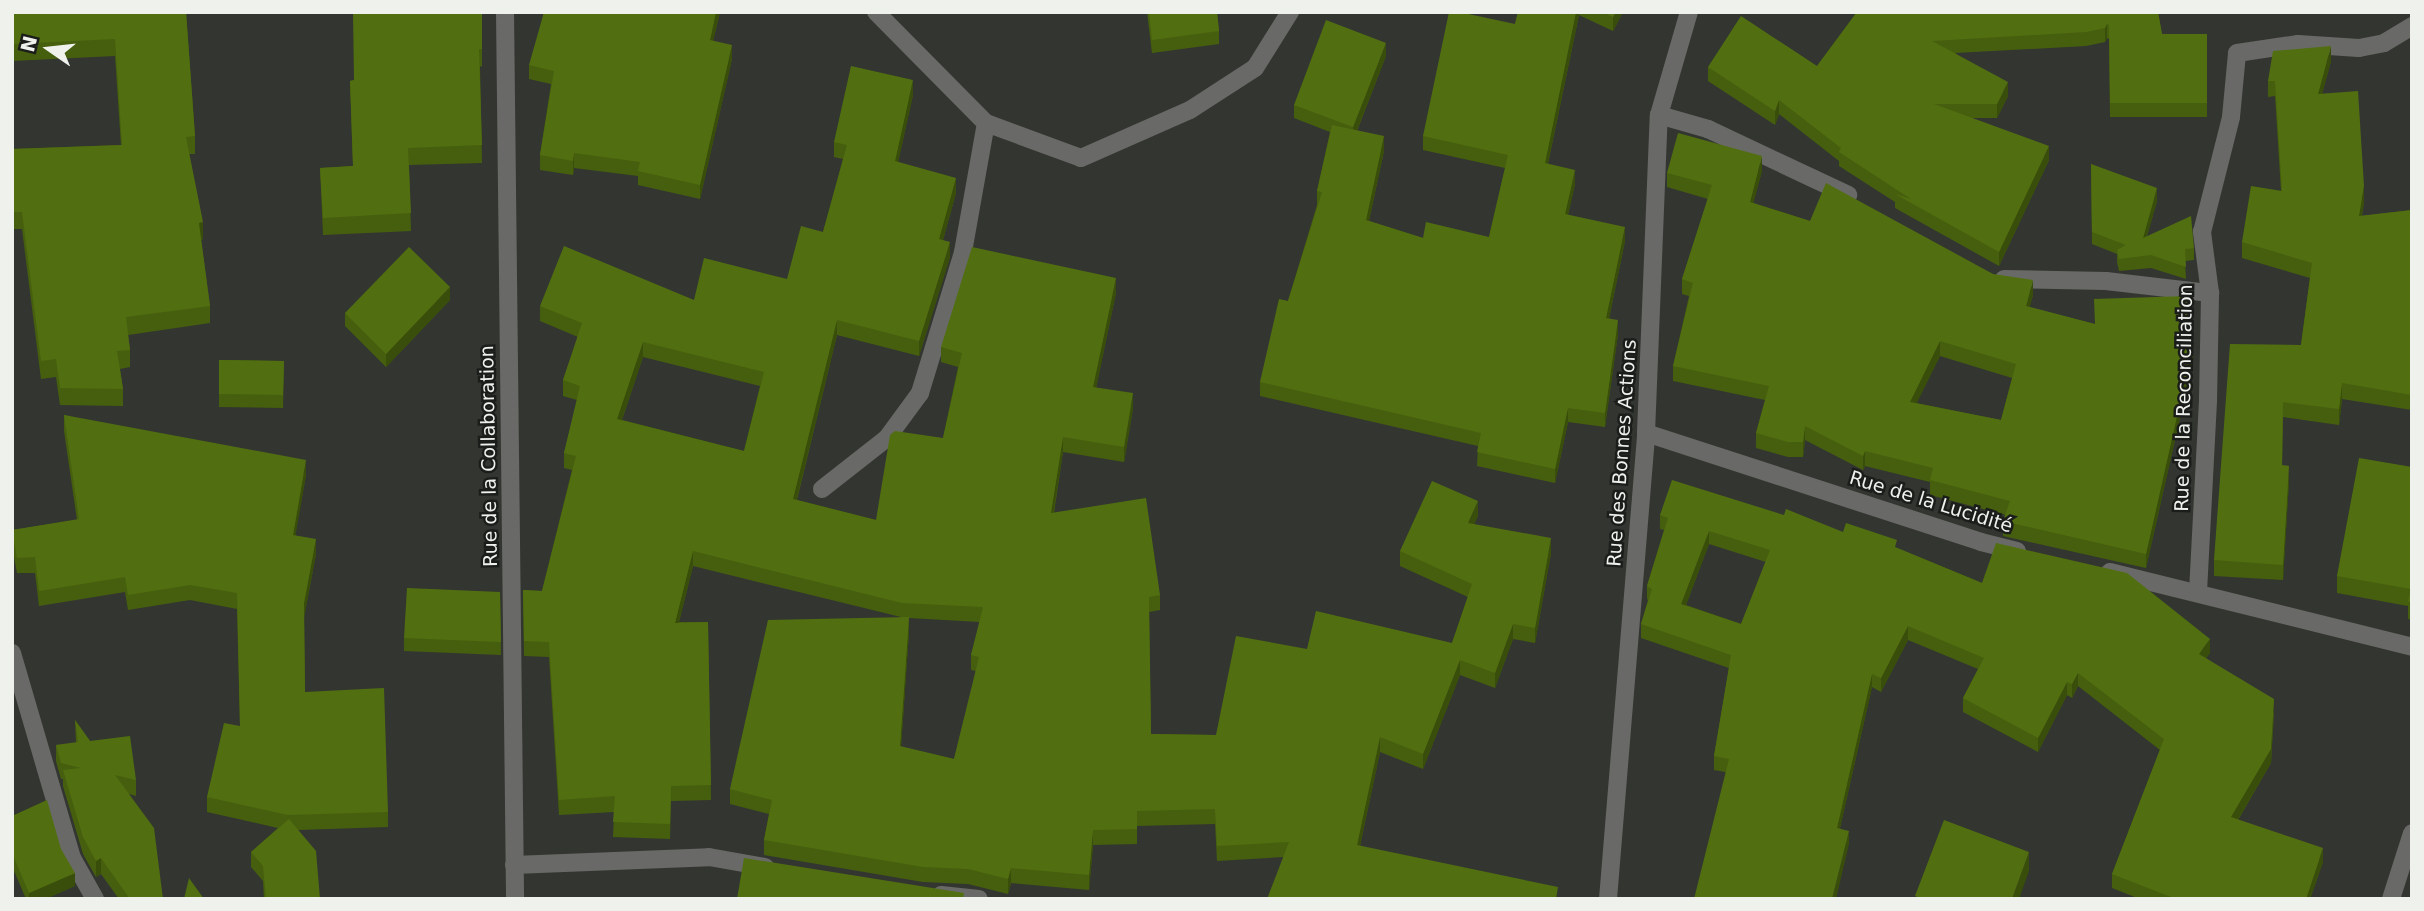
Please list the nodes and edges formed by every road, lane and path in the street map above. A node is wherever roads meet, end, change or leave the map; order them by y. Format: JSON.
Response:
{"nodes":[{"id":1,"x":505,"y":12,"type":"edge"},
{"id":2,"x":876,"y":12,"type":"edge"},
{"id":3,"x":1290,"y":12,"type":"edge"},
{"id":4,"x":1689,"y":12,"type":"edge"},
{"id":5,"x":2412,"y":26,"type":"edge"},
{"id":6,"x":1659,"y":115,"type":"junction"},
{"id":7,"x":986,"y":123,"type":"junction"},
{"id":8,"x":1870,"y":207,"type":"edge"},
{"id":9,"x":1987,"y":272,"type":"edge"},
{"id":10,"x":2210,"y":293,"type":"junction"},
{"id":11,"x":1646,"y":433,"type":"junction"},
{"id":12,"x":822,"y":489,"type":"dead end"},
{"id":13,"x":2036,"y":555,"type":"edge"},
{"id":14,"x":2090,"y":568,"type":"edge"},
{"id":15,"x":2198,"y":593,"type":"junction"},
{"id":16,"x":2412,"y":647,"type":"edge"},
{"id":17,"x":12,"y":653,"type":"edge"},
{"id":18,"x":2412,"y":833,"type":"edge"},
{"id":19,"x":514,"y":865,"type":"junction"},
{"id":20,"x":788,"y":871,"type":"edge"},
{"id":21,"x":921,"y":893,"type":"edge"},
{"id":22,"x":95,"y":899,"type":"edge"},
{"id":23,"x":515,"y":899,"type":"edge"},
{"id":24,"x":979,"y":899,"type":"edge"},
{"id":25,"x":1608,"y":899,"type":"edge"},
{"id":26,"x":2391,"y":899,"type":"edge"}],
"edges":[{"from":1,"to":19,"type":"street","name":"Rue de la Collaboration"},
{"from":2,"to":7,"type":"street"},
{"from":3,"to":7,"type":"street"},
{"from":4,"to":6,"type":"street","name":"Rue des Bonnes Actions"},
{"from":5,"to":10,"type":"street","name":"Rue de la Reconciliation"},
{"from":6,"to":8,"type":"street"},
{"from":6,"to":11,"type":"street","name":"Rue des Bonnes Actions"},
{"from":7,"to":12,"type":"street"},
{"from":9,"to":10,"type":"street"},
{"from":10,"to":15,"type":"street","name":"Rue de la Reconciliation"},
{"from":11,"to":13,"type":"street","name":"Rue de la Lucidité"},
{"from":11,"to":25,"type":"street","name":"Rue des Bonnes Actions"},
{"from":14,"to":15,"type":"street"},
{"from":15,"to":16,"type":"street"},
{"from":17,"to":22,"type":"street"},
{"from":18,"to":26,"type":"street"},
{"from":19,"to":20,"type":"street"},
{"from":19,"to":23,"type":"street","name":"Rue de la Collaboration"},
{"from":21,"to":24,"type":"street"}]}
